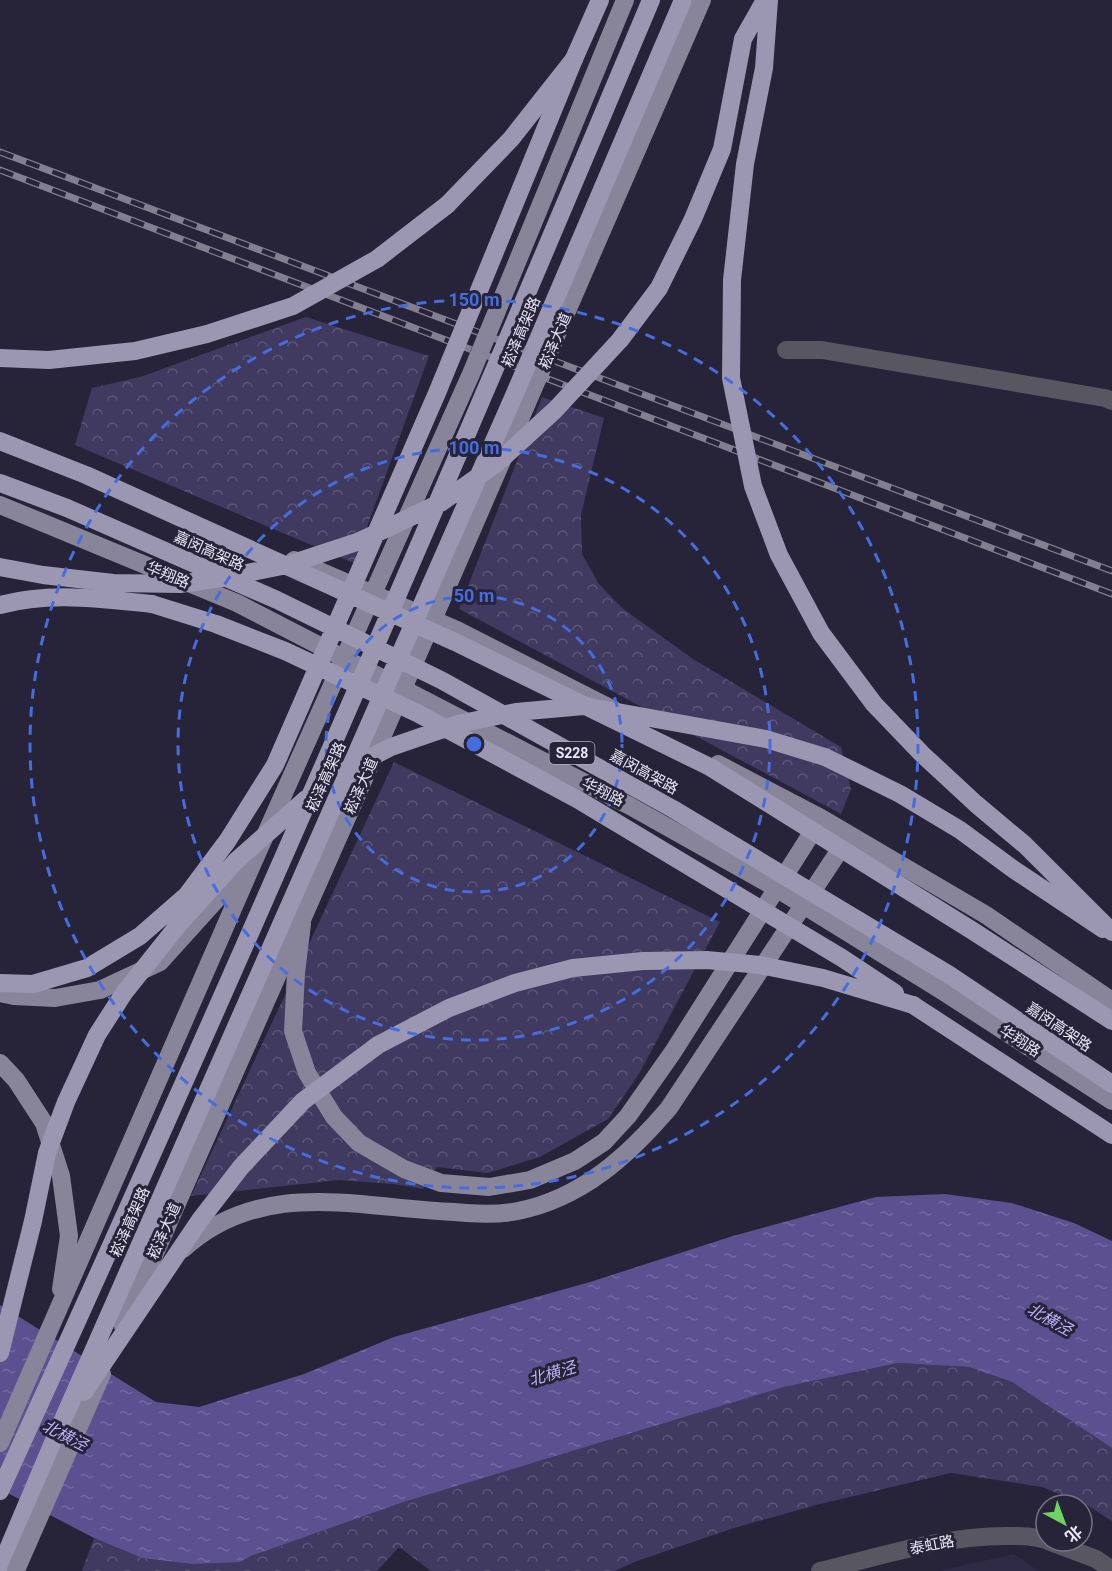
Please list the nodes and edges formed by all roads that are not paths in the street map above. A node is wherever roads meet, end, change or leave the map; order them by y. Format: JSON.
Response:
{"nodes":[{"id":1,"x":600,"y":0,"type":"edge"},
{"id":2,"x":626,"y":0,"type":"edge"},
{"id":3,"x":651,"y":0,"type":"edge"},
{"id":4,"x":683,"y":0,"type":"edge"},
{"id":5,"x":702,"y":0,"type":"edge"},
{"id":6,"x":767,"y":0,"type":"edge"},
{"id":7,"x":574,"y":59,"type":"junction"},
{"id":8,"x":786,"y":350,"type":"dead end"},
{"id":9,"x":0,"y":358,"type":"edge"},
{"id":10,"x":1112,"y":401,"type":"edge"},
{"id":11,"x":0,"y":434,"type":"edge"},
{"id":12,"x":0,"y":441,"type":"edge"},
{"id":13,"x":0,"y":483,"type":"edge"},
{"id":14,"x":0,"y":505,"type":"edge"},
{"id":15,"x":0,"y":567,"type":"edge"},
{"id":16,"x":0,"y":605,"type":"edge"},
{"id":17,"x":821,"y":818,"type":"junction"},
{"id":18,"x":849,"y":835,"type":"junction"},
{"id":19,"x":255,"y":858,"type":"junction"},
{"id":20,"x":776,"y":888,"type":"junction"},
{"id":21,"x":804,"y":906,"type":"junction"},
{"id":22,"x":303,"y":917,"type":"junction"},
{"id":23,"x":1112,"y":934,"type":"edge"},
{"id":24,"x":0,"y":982,"type":"edge"},
{"id":25,"x":0,"y":993,"type":"edge"},
{"id":26,"x":1112,"y":1001,"type":"edge"},
{"id":27,"x":914,"y":1005,"type":"junction"},
{"id":28,"x":1112,"y":1021,"type":"edge"},
{"id":29,"x":0,"y":1063,"type":"edge"},
{"id":30,"x":1112,"y":1084,"type":"edge"},
{"id":31,"x":1112,"y":1101,"type":"edge"},
{"id":32,"x":1112,"y":1135,"type":"edge"},
{"id":33,"x":139,"y":1288,"type":"junction"},
{"id":34,"x":56,"y":1317,"type":"junction"},
{"id":35,"x":0,"y":1353,"type":"edge"},
{"id":36,"x":58,"y":1431,"type":"junction"},
{"id":37,"x":0,"y":1443,"type":"edge"},
{"id":38,"x":0,"y":1491,"type":"edge"},
{"id":39,"x":1034,"y":1537,"type":"edge"},
{"id":40,"x":1080,"y":1553,"type":"edge"},
{"id":41,"x":10,"y":1570,"type":"edge"},
{"id":42,"x":1112,"y":1570,"type":"edge"},
{"id":43,"x":820,"y":1571,"type":"edge"}],
"edges":[{"from":1,"to":7,"type":"highway"},
{"from":2,"to":19,"type":"main road","bridge":true},
{"from":3,"to":38,"type":"highway","name":"崧泽高架路","bridge":true},
{"from":4,"to":36,"type":"highway","name":"崧泽高架路","bridge":true},
{"from":5,"to":22,"type":"main road","name":"崧泽大道","bridge":true},
{"from":6,"to":15,"type":"highway","bridge":true},
{"from":6,"to":23,"type":"highway","bridge":true},
{"from":7,"to":9,"type":"highway","bridge":true},
{"from":7,"to":24,"type":"highway","bridge":true},
{"from":8,"to":10,"type":"street"},
{"from":11,"to":17,"type":"main road"},
{"from":12,"to":28,"type":"highway","name":"嘉闵高架路","bridge":true},
{"from":13,"to":30,"type":"highway","name":"嘉闵高架路","number":"S228","bridge":true},
{"from":14,"to":20,"type":"main road","name":"华翔路"},
{"from":16,"to":27,"type":"highway","bridge":true},
{"from":17,"to":18,"type":"main road"},
{"from":17,"to":20,"type":"main road"},
{"from":18,"to":21,"type":"main road"},
{"from":18,"to":26,"type":"main road"},
{"from":19,"to":25,"type":"main road","bridge":true},
{"from":19,"to":34,"type":"main road"},
{"from":20,"to":21,"type":"main road","name":"华翔路"},
{"from":20,"to":22,"type":"main road","bridge":true},
{"from":21,"to":31,"type":"main road","name":"华翔路"},
{"from":21,"to":33,"type":"main road","bridge":true},
{"from":22,"to":33,"type":"main road","name":"崧泽大道","bridge":true},
{"from":23,"to":35,"type":"highway","bridge":true},
{"from":27,"to":32,"type":"highway"},
{"from":27,"to":36,"type":"highway","bridge":true},
{"from":29,"to":34,"type":"main road"},
{"from":33,"to":41,"type":"main road","name":"崧泽大道","bridge":true},
{"from":34,"to":37,"type":"main road"},
{"from":36,"to":41,"type":"highway","name":"崧泽高架路"},
{"from":39,"to":43,"type":"street","name":"泰虹路"},
{"from":40,"to":42,"type":"street","name":"泰虹路"}]}
